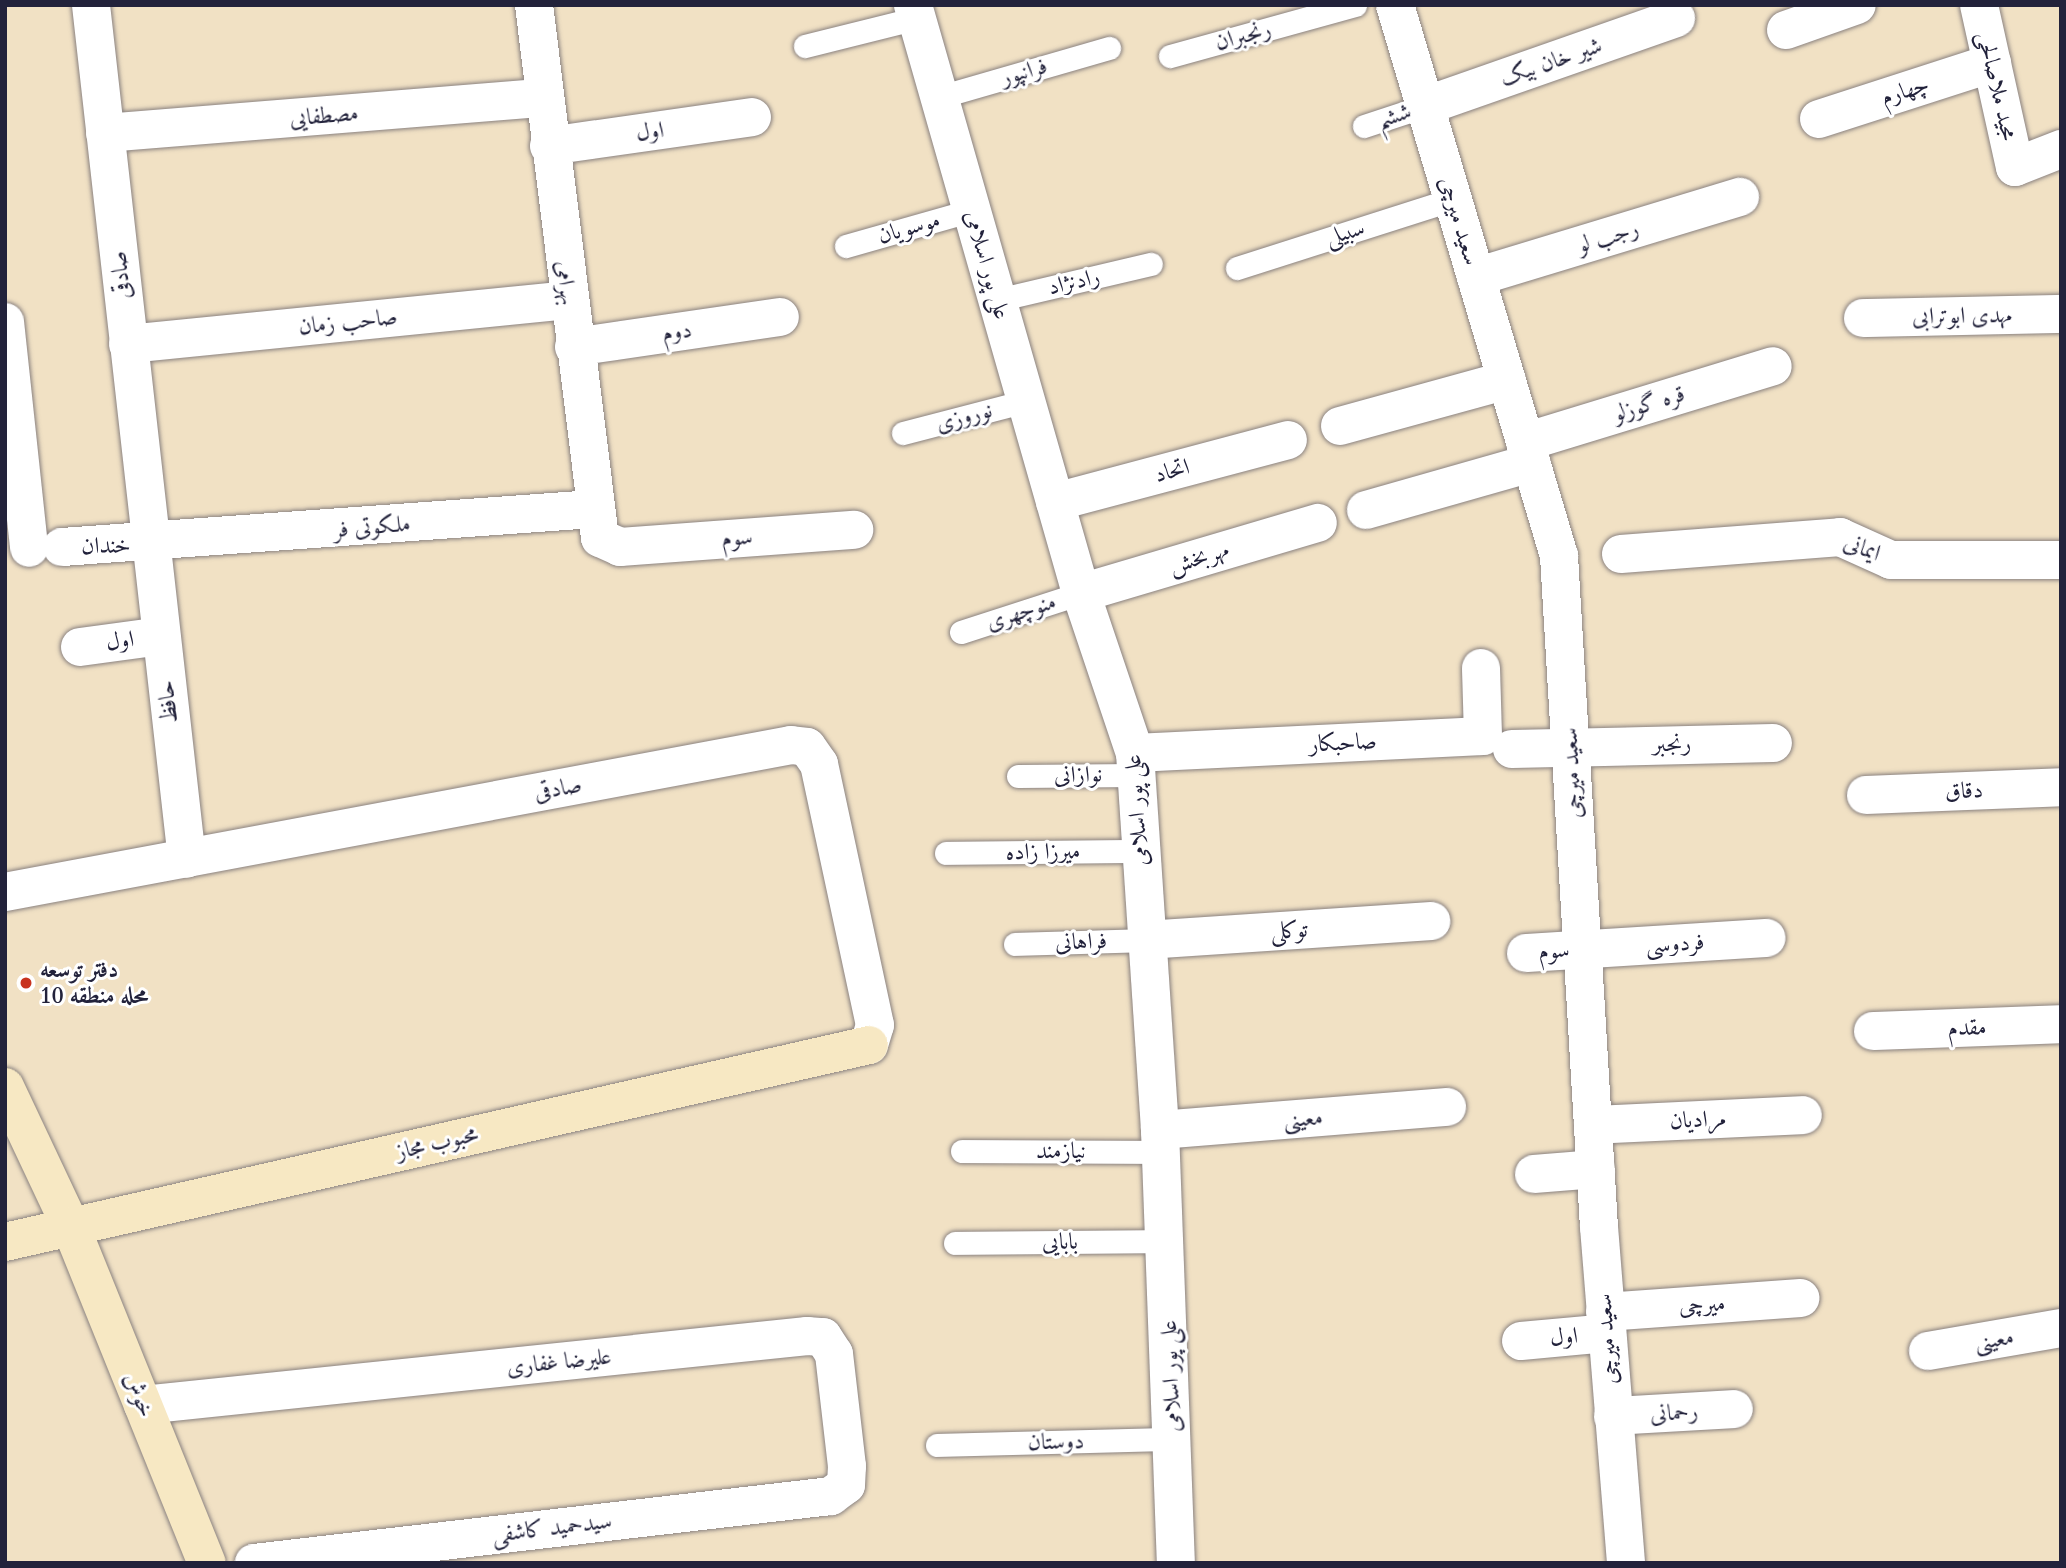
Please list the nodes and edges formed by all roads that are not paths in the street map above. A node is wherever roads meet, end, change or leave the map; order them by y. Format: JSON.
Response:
{"nodes":[{"id":1,"x":91,"y":5,"type":"edge"},
{"id":2,"x":534,"y":5,"type":"edge"},
{"id":3,"x":1355,"y":5,"type":"edge"},
{"id":4,"x":1395,"y":5,"type":"edge"},
{"id":5,"x":1857,"y":5,"type":"edge"},
{"id":6,"x":1990,"y":9,"type":"edge"},
{"id":7,"x":915,"y":12,"type":"edge"},
{"id":8,"x":1676,"y":18,"type":"dead end"},
{"id":9,"x":1786,"y":30,"type":"dead end"},
{"id":10,"x":805,"y":46,"type":"dead end"},
{"id":11,"x":1109,"y":48,"type":"dead end"},
{"id":12,"x":1170,"y":56,"type":"dead end"},
{"id":13,"x":1992,"y":63,"type":"junction"},
{"id":14,"x":939,"y":97,"type":"junction"},
{"id":15,"x":543,"y":98,"type":"junction"},
{"id":16,"x":1425,"y":106,"type":"junction"},
{"id":17,"x":752,"y":117,"type":"dead end"},
{"id":18,"x":1819,"y":119,"type":"dead end"},
{"id":19,"x":1364,"y":126,"type":"dead end"},
{"id":20,"x":105,"y":133,"type":"junction"},
{"id":21,"x":549,"y":146,"type":"junction"},
{"id":22,"x":2061,"y":149,"type":"edge"},
{"id":23,"x":1740,"y":197,"type":"dead end"},
{"id":24,"x":1453,"y":199,"type":"junction"},
{"id":25,"x":972,"y":210,"type":"junction"},
{"id":26,"x":846,"y":246,"type":"dead end"},
{"id":27,"x":1151,"y":264,"type":"dead end"},
{"id":28,"x":1237,"y":268,"type":"dead end"},
{"id":29,"x":1476,"y":276,"type":"junction"},
{"id":30,"x":568,"y":300,"type":"junction"},
{"id":31,"x":997,"y":300,"type":"junction"},
{"id":32,"x":2061,"y":314,"type":"edge"},
{"id":33,"x":780,"y":317,"type":"dead end"},
{"id":34,"x":1863,"y":318,"type":"dead end"},
{"id":35,"x":5,"y":322,"type":"edge"},
{"id":36,"x":128,"y":344,"type":"junction"},
{"id":37,"x":574,"y":347,"type":"junction"},
{"id":38,"x":1773,"y":366,"type":"dead end"},
{"id":39,"x":1507,"y":380,"type":"junction"},
{"id":40,"x":1026,"y":401,"type":"junction"},
{"id":41,"x":1340,"y":426,"type":"dead end"},
{"id":42,"x":903,"y":433,"type":"dead end"},
{"id":43,"x":1288,"y":440,"type":"dead end"},
{"id":44,"x":1528,"y":452,"type":"junction"},
{"id":45,"x":1055,"y":502,"type":"junction"},
{"id":46,"x":593,"y":509,"type":"junction"},
{"id":47,"x":1366,"y":510,"type":"dead end"},
{"id":48,"x":1318,"y":523,"type":"dead end"},
{"id":49,"x":854,"y":530,"type":"dead end"},
{"id":50,"x":150,"y":545,"type":"junction"},
{"id":51,"x":620,"y":547,"type":"joint"},
{"id":52,"x":1621,"y":554,"type":"dead end"},
{"id":53,"x":2061,"y":560,"type":"edge"},
{"id":54,"x":1081,"y":593,"type":"junction"},
{"id":55,"x":961,"y":632,"type":"dead end"},
{"id":56,"x":161,"y":636,"type":"junction"},
{"id":57,"x":80,"y":647,"type":"dead end"},
{"id":58,"x":1481,"y":668,"type":"dead end"},
{"id":59,"x":1773,"y":743,"type":"dead end"},
{"id":60,"x":1570,"y":745,"type":"junction"},
{"id":61,"x":1512,"y":749,"type":"dead end"},
{"id":62,"x":1137,"y":764,"type":"junction"},
{"id":63,"x":1018,"y":776,"type":"dead end"},
{"id":64,"x":2061,"y":787,"type":"edge"},
{"id":65,"x":1866,"y":795,"type":"dead end"},
{"id":66,"x":1141,"y":851,"type":"junction"},
{"id":67,"x":946,"y":853,"type":"dead end"},
{"id":68,"x":187,"y":859,"type":"junction"},
{"id":69,"x":5,"y":892,"type":"edge"},
{"id":70,"x":1432,"y":922,"type":"dead end"},
{"id":71,"x":1767,"y":938,"type":"dead end"},
{"id":72,"x":1146,"y":940,"type":"junction"},
{"id":73,"x":1016,"y":944,"type":"dead end"},
{"id":74,"x":1583,"y":950,"type":"junction"},
{"id":75,"x":1526,"y":953,"type":"dead end"},
{"id":76,"x":2061,"y":1024,"type":"edge"},
{"id":77,"x":1873,"y":1031,"type":"dead end"},
{"id":78,"x":869,"y":1045,"type":"joint"},
{"id":79,"x":5,"y":1087,"type":"edge"},
{"id":80,"x":1447,"y":1107,"type":"dead end"},
{"id":81,"x":1803,"y":1115,"type":"dead end"},
{"id":82,"x":1593,"y":1125,"type":"junction"},
{"id":83,"x":1160,"y":1141,"type":"junction"},
{"id":84,"x":962,"y":1151,"type":"dead end"},
{"id":85,"x":1596,"y":1169,"type":"junction"},
{"id":86,"x":1534,"y":1174,"type":"dead end"},
{"id":87,"x":71,"y":1227,"type":"junction"},
{"id":88,"x":1165,"y":1241,"type":"junction"},
{"id":89,"x":5,"y":1242,"type":"edge"},
{"id":90,"x":955,"y":1243,"type":"dead end"},
{"id":91,"x":1800,"y":1298,"type":"dead end"},
{"id":92,"x":1606,"y":1322,"type":"junction"},
{"id":93,"x":2061,"y":1328,"type":"edge"},
{"id":94,"x":1521,"y":1340,"type":"dead end"},
{"id":95,"x":1927,"y":1351,"type":"dead end"},
{"id":96,"x":143,"y":1405,"type":"junction"},
{"id":97,"x":1734,"y":1409,"type":"dead end"},
{"id":98,"x":1613,"y":1416,"type":"junction"},
{"id":99,"x":1174,"y":1439,"type":"junction"},
{"id":100,"x":937,"y":1445,"type":"dead end"},
{"id":101,"x":846,"y":1485,"type":"joint"},
{"id":102,"x":207,"y":1563,"type":"edge"},
{"id":103,"x":254,"y":1563,"type":"edge"},
{"id":104,"x":1176,"y":1563,"type":"edge"},
{"id":105,"x":1626,"y":1563,"type":"edge"}],
"edges":[{"from":1,"to":20,"type":"street","name":"صادقی"},
{"from":2,"to":15,"type":"street","name":"بهرامی"},
{"from":3,"to":12,"type":"lane","name":"رنجبران"},
{"from":4,"to":16,"type":"street","name":"سعید میرچی"},
{"from":5,"to":9,"type":"street"},
{"from":6,"to":13,"type":"street","name":"مجید ملاصالحی"},
{"from":7,"to":10,"type":"lane"},
{"from":7,"to":14,"type":"street","name":"علی پور اسلامی"},
{"from":8,"to":16,"type":"street","name":"شیر خان بیک"},
{"from":11,"to":14,"type":"lane","name":"فرانپور"},
{"from":13,"to":18,"type":"street","name":"چهارم"},
{"from":13,"to":22,"type":"street","name":"مجید ملاصالحی"},
{"from":14,"to":25,"type":"street","name":"علی پور اسلامی"},
{"from":15,"to":20,"type":"street","name":"مصطفایی"},
{"from":15,"to":21,"type":"street","name":"بهرامی"},
{"from":16,"to":19,"type":"lane","name":"ششم"},
{"from":16,"to":24,"type":"street","name":"سعید میرچی"},
{"from":17,"to":21,"type":"street","name":"اول"},
{"from":20,"to":36,"type":"street","name":"صادقی"},
{"from":21,"to":30,"type":"street","name":"بهرامی"},
{"from":23,"to":29,"type":"street","name":"رجب لو"},
{"from":24,"to":28,"type":"lane","name":"سبیلی"},
{"from":24,"to":29,"type":"street","name":"سعید میرچی"},
{"from":25,"to":26,"type":"lane","name":"موسویان"},
{"from":25,"to":31,"type":"street","name":"علی پور اسلامی"},
{"from":27,"to":31,"type":"lane","name":"رادنژاد"},
{"from":29,"to":39,"type":"street","name":"سعید میرچی"},
{"from":30,"to":36,"type":"street","name":"صاحب زمان"},
{"from":30,"to":37,"type":"street","name":"بهرامی"},
{"from":31,"to":40,"type":"street","name":"علی پور اسلامی"},
{"from":32,"to":34,"type":"street","name":"مهدی ابوترابی"},
{"from":33,"to":37,"type":"street","name":"دوم"},
{"from":35,"to":50,"type":"street","name":"خندان"},
{"from":36,"to":50,"type":"street","name":"صادقی"},
{"from":37,"to":46,"type":"street","name":"بهرامی"},
{"from":38,"to":44,"type":"street","name":"قره گوزلو"},
{"from":39,"to":41,"type":"street"},
{"from":39,"to":44,"type":"street","name":"سعید میرچی"},
{"from":40,"to":42,"type":"lane","name":"نوروزی"},
{"from":40,"to":45,"type":"street","name":"علی پور اسلامی"},
{"from":43,"to":45,"type":"street","name":"اتحاد"},
{"from":44,"to":47,"type":"street"},
{"from":44,"to":60,"type":"street","name":"سعید میرچی"},
{"from":45,"to":54,"type":"street","name":"علی پور اسلامی"},
{"from":46,"to":50,"type":"street","name":"ملکوتی فر"},
{"from":46,"to":51,"type":"street","name":"بهرامی"},
{"from":48,"to":54,"type":"street","name":"مهربخش"},
{"from":49,"to":51,"type":"street","name":"سوم"},
{"from":50,"to":56,"type":"street","name":"حافظ"},
{"from":52,"to":53,"type":"street","name":"ایمانی"},
{"from":54,"to":55,"type":"lane","name":"منوچهری"},
{"from":54,"to":62,"type":"street","name":"علی پور اسلامی"},
{"from":56,"to":57,"type":"street","name":"اول"},
{"from":56,"to":68,"type":"street","name":"حافظ"},
{"from":58,"to":62,"type":"street","name":"صاحبکار"},
{"from":59,"to":60,"type":"street","name":"رنجبر"},
{"from":60,"to":61,"type":"street","name":"رنجبر"},
{"from":60,"to":74,"type":"street","name":"سعید میرچی"},
{"from":62,"to":63,"type":"lane","name":"نوازانی"},
{"from":62,"to":66,"type":"street","name":"علی پور اسلامی"},
{"from":64,"to":65,"type":"street","name":"دقاق"},
{"from":66,"to":67,"type":"lane","name":"میرزا زاده"},
{"from":66,"to":72,"type":"street","name":"علی پور اسلامی"},
{"from":68,"to":69,"type":"street","name":"صادقی"},
{"from":68,"to":78,"type":"street","name":"صادقی"},
{"from":70,"to":72,"type":"street","name":"توکلی"},
{"from":71,"to":74,"type":"street","name":"فردوسی"},
{"from":72,"to":73,"type":"lane","name":"فراهانی"},
{"from":72,"to":83,"type":"street","name":"علی پور اسلامی"},
{"from":74,"to":75,"type":"street","name":"سوم"},
{"from":74,"to":82,"type":"street","name":"سعید میرچی"},
{"from":76,"to":77,"type":"street","name":"مقدم"},
{"from":78,"to":87,"type":"main road","name":"محبوب مجاز"},
{"from":79,"to":87,"type":"main road","name":"خوش"},
{"from":80,"to":83,"type":"street","name":"معینی"},
{"from":81,"to":82,"type":"street","name":"مرادیان"},
{"from":82,"to":85,"type":"street","name":"سعید میرچی"},
{"from":83,"to":84,"type":"lane","name":"نیازمند"},
{"from":83,"to":88,"type":"street","name":"علی پور اسلامی"},
{"from":85,"to":86,"type":"street"},
{"from":85,"to":92,"type":"street","name":"سعید میرچی"},
{"from":87,"to":89,"type":"main road","name":"محبوب مجاز"},
{"from":87,"to":96,"type":"main road","name":"خوش"},
{"from":88,"to":90,"type":"lane","name":"بابایی"},
{"from":88,"to":99,"type":"street","name":"علی پور اسلامی"},
{"from":91,"to":92,"type":"street","name":"میرچی"},
{"from":92,"to":94,"type":"street","name":"اول"},
{"from":92,"to":98,"type":"street","name":"سعید میرچی"},
{"from":93,"to":95,"type":"street","name":"معینی"},
{"from":96,"to":101,"type":"street","name":"علیرضا غفاری"},
{"from":96,"to":102,"type":"main road","name":"خوش"},
{"from":97,"to":98,"type":"street","name":"رحمانی"},
{"from":98,"to":105,"type":"street","name":"سعید میرچی"},
{"from":99,"to":100,"type":"lane","name":"دوستان"},
{"from":99,"to":104,"type":"street","name":"علی پور اسلامی"},
{"from":101,"to":103,"type":"street","name":"سیدحمید کاشفی"}]}
